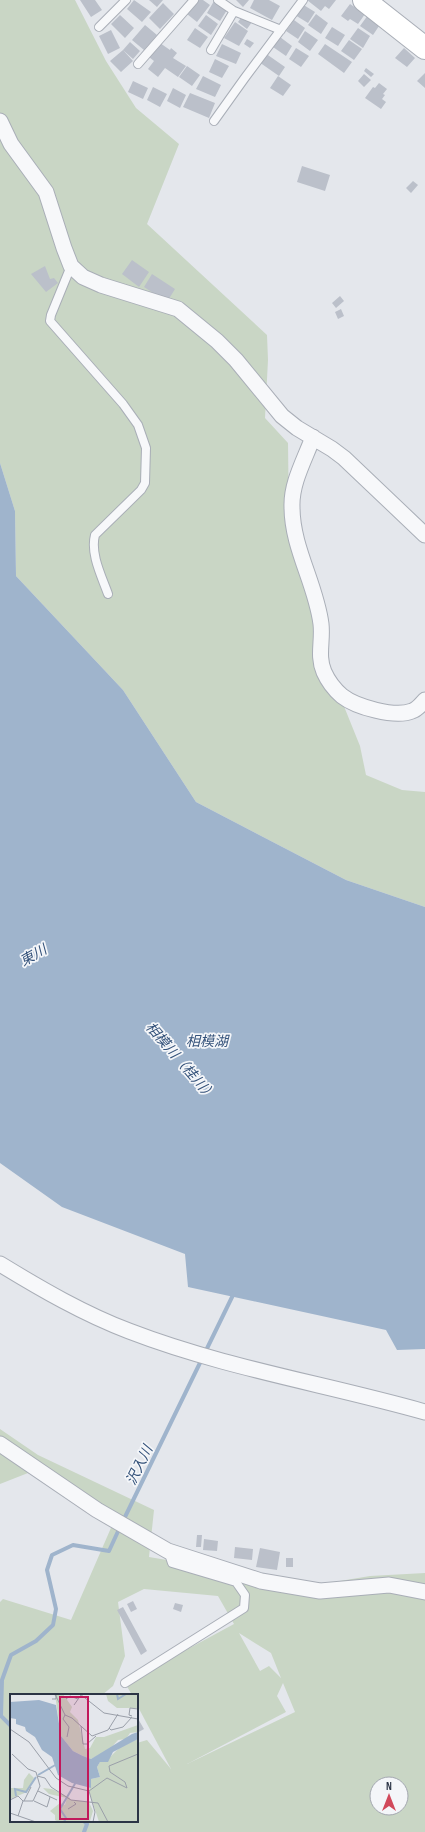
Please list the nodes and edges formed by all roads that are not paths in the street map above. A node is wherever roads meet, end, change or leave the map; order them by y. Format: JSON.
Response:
{"nodes":[{"id":1,"x":126,"y":0,"type":"edge"},
{"id":2,"x":194,"y":0,"type":"edge"},
{"id":3,"x":218,"y":0,"type":"edge"},
{"id":4,"x":303,"y":0,"type":"edge"},
{"id":5,"x":364,"y":0,"type":"edge"},
{"id":6,"x":234,"y":11,"type":"junction"},
{"id":7,"x":99,"y":27,"type":"dead end"},
{"id":8,"x":281,"y":30,"type":"junction"},
{"id":9,"x":425,"y":48,"type":"edge"},
{"id":10,"x":211,"y":50,"type":"dead end"},
{"id":11,"x":138,"y":64,"type":"dead end"},
{"id":12,"x":0,"y":121,"type":"edge"},
{"id":13,"x":214,"y":121,"type":"dead end"},
{"id":14,"x":71,"y":266,"type":"junction"},
{"id":15,"x":313,"y":438,"type":"junction"},
{"id":16,"x":425,"y":535,"type":"edge"},
{"id":17,"x":108,"y":594,"type":"dead end"},
{"id":18,"x":425,"y":700,"type":"edge"},
{"id":19,"x":0,"y":1264,"type":"edge"},
{"id":20,"x":425,"y":1412,"type":"edge"},
{"id":21,"x":0,"y":1444,"type":"edge"},
{"id":22,"x":168,"y":1551,"type":"junction"},
{"id":23,"x":425,"y":1592,"type":"edge"},
{"id":24,"x":125,"y":1682,"type":"dead end"}],
"edges":[{"from":1,"to":7,"type":"lane"},
{"from":2,"to":11,"type":"lane"},
{"from":3,"to":6,"type":"lane"},
{"from":4,"to":8,"type":"lane"},
{"from":5,"to":9,"type":"main road"},
{"from":6,"to":8,"type":"lane"},
{"from":6,"to":10,"type":"lane"},
{"from":8,"to":13,"type":"lane"},
{"from":12,"to":14,"type":"street"},
{"from":14,"to":15,"type":"street"},
{"from":14,"to":17,"type":"lane"},
{"from":15,"to":16,"type":"street"},
{"from":15,"to":18,"type":"street"},
{"from":19,"to":20,"type":"street"},
{"from":21,"to":22,"type":"street"},
{"from":22,"to":23,"type":"street"},
{"from":22,"to":24,"type":"lane"}]}
